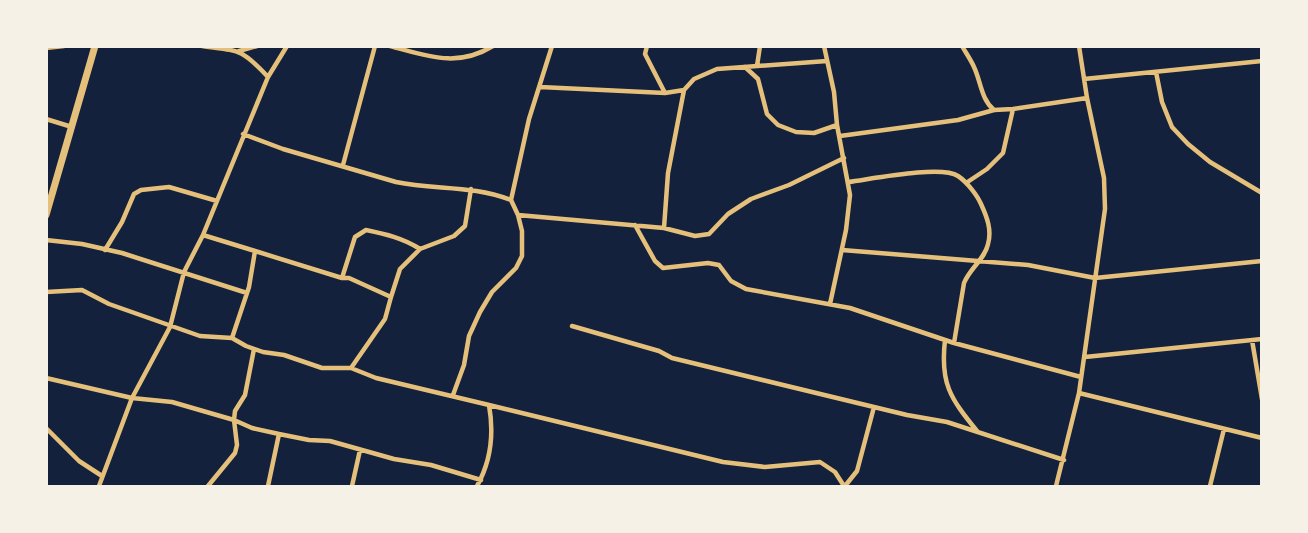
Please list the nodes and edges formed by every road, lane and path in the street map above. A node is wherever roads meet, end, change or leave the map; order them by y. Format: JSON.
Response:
{"nodes":[{"id":1,"x":64,"y":46,"type":"edge"},
{"id":2,"x":95,"y":46,"type":"edge"},
{"id":3,"x":202,"y":46,"type":"edge"},
{"id":4,"x":257,"y":46,"type":"edge"},
{"id":5,"x":287,"y":46,"type":"edge"},
{"id":6,"x":375,"y":46,"type":"edge"},
{"id":7,"x":390,"y":46,"type":"edge"},
{"id":8,"x":493,"y":46,"type":"edge"},
{"id":9,"x":552,"y":46,"type":"edge"},
{"id":10,"x":647,"y":46,"type":"edge"},
{"id":11,"x":760,"y":46,"type":"edge"},
{"id":12,"x":824,"y":46,"type":"edge"},
{"id":13,"x":962,"y":46,"type":"edge"},
{"id":14,"x":1079,"y":46,"type":"edge"},
{"id":15,"x":46,"y":48,"type":"edge"},
{"id":16,"x":239,"y":51,"type":"junction"},
{"id":17,"x":827,"y":61,"type":"junction"},
{"id":18,"x":1262,"y":61,"type":"edge"},
{"id":19,"x":757,"y":66,"type":"junction"},
{"id":20,"x":745,"y":67,"type":"junction"},
{"id":21,"x":1156,"y":72,"type":"junction"},
{"id":22,"x":268,"y":77,"type":"junction"},
{"id":23,"x":1084,"y":79,"type":"junction"},
{"id":24,"x":540,"y":87,"type":"junction"},
{"id":25,"x":684,"y":90,"type":"junction"},
{"id":26,"x":664,"y":93,"type":"junction"},
{"id":27,"x":1087,"y":98,"type":"junction"},
{"id":28,"x":1013,"y":109,"type":"junction"},
{"id":29,"x":994,"y":110,"type":"junction"},
{"id":30,"x":46,"y":119,"type":"edge"},
{"id":31,"x":837,"y":125,"type":"junction"},
{"id":32,"x":72,"y":127,"type":"junction"},
{"id":33,"x":243,"y":134,"type":"junction"},
{"id":34,"x":840,"y":136,"type":"junction"},
{"id":35,"x":844,"y":158,"type":"junction"},
{"id":36,"x":343,"y":165,"type":"junction"},
{"id":37,"x":849,"y":182,"type":"junction"},
{"id":38,"x":966,"y":183,"type":"junction"},
{"id":39,"x":471,"y":189,"type":"junction"},
{"id":40,"x":1262,"y":193,"type":"edge"},
{"id":41,"x":511,"y":200,"type":"junction"},
{"id":42,"x":217,"y":201,"type":"junction"},
{"id":43,"x":46,"y":215,"type":"edge"},
{"id":44,"x":518,"y":215,"type":"junction"},
{"id":45,"x":635,"y":225,"type":"junction"},
{"id":46,"x":664,"y":228,"type":"junction"},
{"id":47,"x":203,"y":235,"type":"junction"},
{"id":48,"x":46,"y":240,"type":"edge"},
{"id":49,"x":420,"y":249,"type":"junction"},
{"id":50,"x":105,"y":250,"type":"junction"},
{"id":51,"x":842,"y":250,"type":"junction"},
{"id":52,"x":255,"y":251,"type":"junction"},
{"id":53,"x":980,"y":260,"type":"junction"},
{"id":54,"x":1262,"y":261,"type":"edge"},
{"id":55,"x":184,"y":272,"type":"junction"},
{"id":56,"x":342,"y":278,"type":"junction"},
{"id":57,"x":1095,"y":278,"type":"junction"},
{"id":58,"x":46,"y":292,"type":"edge"},
{"id":59,"x":247,"y":293,"type":"junction"},
{"id":60,"x":391,"y":297,"type":"junction"},
{"id":61,"x":830,"y":304,"type":"junction"},
{"id":62,"x":572,"y":326,"type":"dead end"},
{"id":63,"x":170,"y":327,"type":"junction"},
{"id":64,"x":232,"y":338,"type":"junction"},
{"id":65,"x":1262,"y":339,"type":"edge"},
{"id":66,"x":945,"y":340,"type":"junction"},
{"id":67,"x":1252,"y":340,"type":"junction"},
{"id":68,"x":954,"y":343,"type":"junction"},
{"id":69,"x":254,"y":349,"type":"junction"},
{"id":70,"x":1085,"y":357,"type":"junction"},
{"id":71,"x":351,"y":368,"type":"junction"},
{"id":72,"x":1081,"y":377,"type":"junction"},
{"id":73,"x":46,"y":378,"type":"edge"},
{"id":74,"x":1079,"y":393,"type":"junction"},
{"id":75,"x":453,"y":395,"type":"junction"},
{"id":76,"x":132,"y":399,"type":"junction"},
{"id":77,"x":1262,"y":399,"type":"edge"},
{"id":78,"x":489,"y":405,"type":"junction"},
{"id":79,"x":873,"y":407,"type":"junction"},
{"id":80,"x":234,"y":420,"type":"junction"},
{"id":81,"x":46,"y":428,"type":"edge"},
{"id":82,"x":1224,"y":429,"type":"junction"},
{"id":83,"x":977,"y":431,"type":"junction"},
{"id":84,"x":279,"y":435,"type":"junction"},
{"id":85,"x":1262,"y":438,"type":"edge"},
{"id":86,"x":360,"y":450,"type":"junction"},
{"id":87,"x":1064,"y":460,"type":"junction"},
{"id":88,"x":102,"y":476,"type":"junction"},
{"id":89,"x":481,"y":480,"type":"junction"},
{"id":90,"x":100,"y":486,"type":"edge"},
{"id":91,"x":208,"y":486,"type":"edge"},
{"id":92,"x":268,"y":486,"type":"edge"},
{"id":93,"x":352,"y":486,"type":"edge"},
{"id":94,"x":477,"y":486,"type":"edge"},
{"id":95,"x":844,"y":486,"type":"edge"},
{"id":96,"x":1056,"y":486,"type":"edge"},
{"id":97,"x":1210,"y":486,"type":"edge"}],
"edges":[{"from":1,"to":15,"type":"street"},
{"from":2,"to":32,"type":"main road"},
{"from":3,"to":16,"type":"street"},
{"from":4,"to":16,"type":"street"},
{"from":5,"to":22,"type":"street"},
{"from":6,"to":36,"type":"street"},
{"from":7,"to":8,"type":"street"},
{"from":9,"to":24,"type":"street"},
{"from":10,"to":26,"type":"street"},
{"from":11,"to":19,"type":"street"},
{"from":12,"to":17,"type":"street"},
{"from":13,"to":29,"type":"street"},
{"from":14,"to":23,"type":"street"},
{"from":16,"to":22,"type":"street"},
{"from":17,"to":19,"type":"street"},
{"from":17,"to":31,"type":"street"},
{"from":18,"to":21,"type":"street"},
{"from":19,"to":20,"type":"street"},
{"from":20,"to":25,"type":"street"},
{"from":20,"to":31,"type":"street"},
{"from":21,"to":23,"type":"street"},
{"from":21,"to":40,"type":"street"},
{"from":22,"to":33,"type":"street"},
{"from":23,"to":27,"type":"street"},
{"from":24,"to":26,"type":"street"},
{"from":24,"to":41,"type":"street"},
{"from":25,"to":26,"type":"street"},
{"from":25,"to":46,"type":"street"},
{"from":27,"to":28,"type":"street"},
{"from":27,"to":57,"type":"street"},
{"from":28,"to":29,"type":"street"},
{"from":28,"to":38,"type":"street"},
{"from":29,"to":34,"type":"street"},
{"from":30,"to":32,"type":"street"},
{"from":31,"to":34,"type":"street"},
{"from":32,"to":43,"type":"main road"},
{"from":33,"to":36,"type":"street"},
{"from":33,"to":42,"type":"street"},
{"from":34,"to":35,"type":"street"},
{"from":35,"to":37,"type":"street"},
{"from":35,"to":46,"type":"street"},
{"from":36,"to":39,"type":"street"},
{"from":37,"to":38,"type":"street"},
{"from":37,"to":51,"type":"street"},
{"from":38,"to":53,"type":"street"},
{"from":39,"to":41,"type":"street"},
{"from":39,"to":49,"type":"street"},
{"from":41,"to":44,"type":"street"},
{"from":42,"to":47,"type":"street"},
{"from":42,"to":50,"type":"street"},
{"from":44,"to":45,"type":"street"},
{"from":44,"to":75,"type":"street"},
{"from":45,"to":46,"type":"street"},
{"from":45,"to":61,"type":"street"},
{"from":47,"to":52,"type":"street"},
{"from":47,"to":55,"type":"street"},
{"from":48,"to":50,"type":"street"},
{"from":49,"to":56,"type":"street"},
{"from":49,"to":60,"type":"street"},
{"from":50,"to":55,"type":"street"},
{"from":51,"to":53,"type":"street"},
{"from":51,"to":61,"type":"street"},
{"from":52,"to":56,"type":"street"},
{"from":52,"to":59,"type":"street"},
{"from":53,"to":57,"type":"street"},
{"from":53,"to":68,"type":"street"},
{"from":54,"to":57,"type":"street"},
{"from":55,"to":59,"type":"street"},
{"from":55,"to":63,"type":"street"},
{"from":56,"to":60,"type":"street"},
{"from":57,"to":70,"type":"street"},
{"from":58,"to":63,"type":"street"},
{"from":59,"to":64,"type":"street"},
{"from":60,"to":71,"type":"street"},
{"from":61,"to":66,"type":"street"},
{"from":62,"to":79,"type":"street"},
{"from":63,"to":64,"type":"street"},
{"from":63,"to":76,"type":"street"},
{"from":64,"to":69,"type":"street"},
{"from":65,"to":67,"type":"street"},
{"from":66,"to":68,"type":"street"},
{"from":66,"to":83,"type":"street"},
{"from":67,"to":70,"type":"street"},
{"from":67,"to":77,"type":"street"},
{"from":68,"to":72,"type":"street"},
{"from":69,"to":71,"type":"street"},
{"from":69,"to":80,"type":"street"},
{"from":70,"to":72,"type":"street"},
{"from":71,"to":75,"type":"street"},
{"from":72,"to":74,"type":"street"},
{"from":73,"to":76,"type":"street"},
{"from":74,"to":82,"type":"street"},
{"from":74,"to":87,"type":"street"},
{"from":75,"to":78,"type":"street"},
{"from":76,"to":80,"type":"street"},
{"from":76,"to":88,"type":"street"},
{"from":78,"to":89,"type":"street"},
{"from":78,"to":95,"type":"street"},
{"from":79,"to":83,"type":"street"},
{"from":79,"to":95,"type":"street"},
{"from":80,"to":84,"type":"street"},
{"from":80,"to":91,"type":"street"},
{"from":81,"to":88,"type":"street"},
{"from":82,"to":85,"type":"street"},
{"from":82,"to":97,"type":"street"},
{"from":83,"to":87,"type":"street"},
{"from":84,"to":86,"type":"street"},
{"from":84,"to":92,"type":"street"},
{"from":86,"to":89,"type":"street"},
{"from":86,"to":93,"type":"street"},
{"from":87,"to":96,"type":"street"},
{"from":88,"to":90,"type":"street"},
{"from":89,"to":94,"type":"street"}]}
